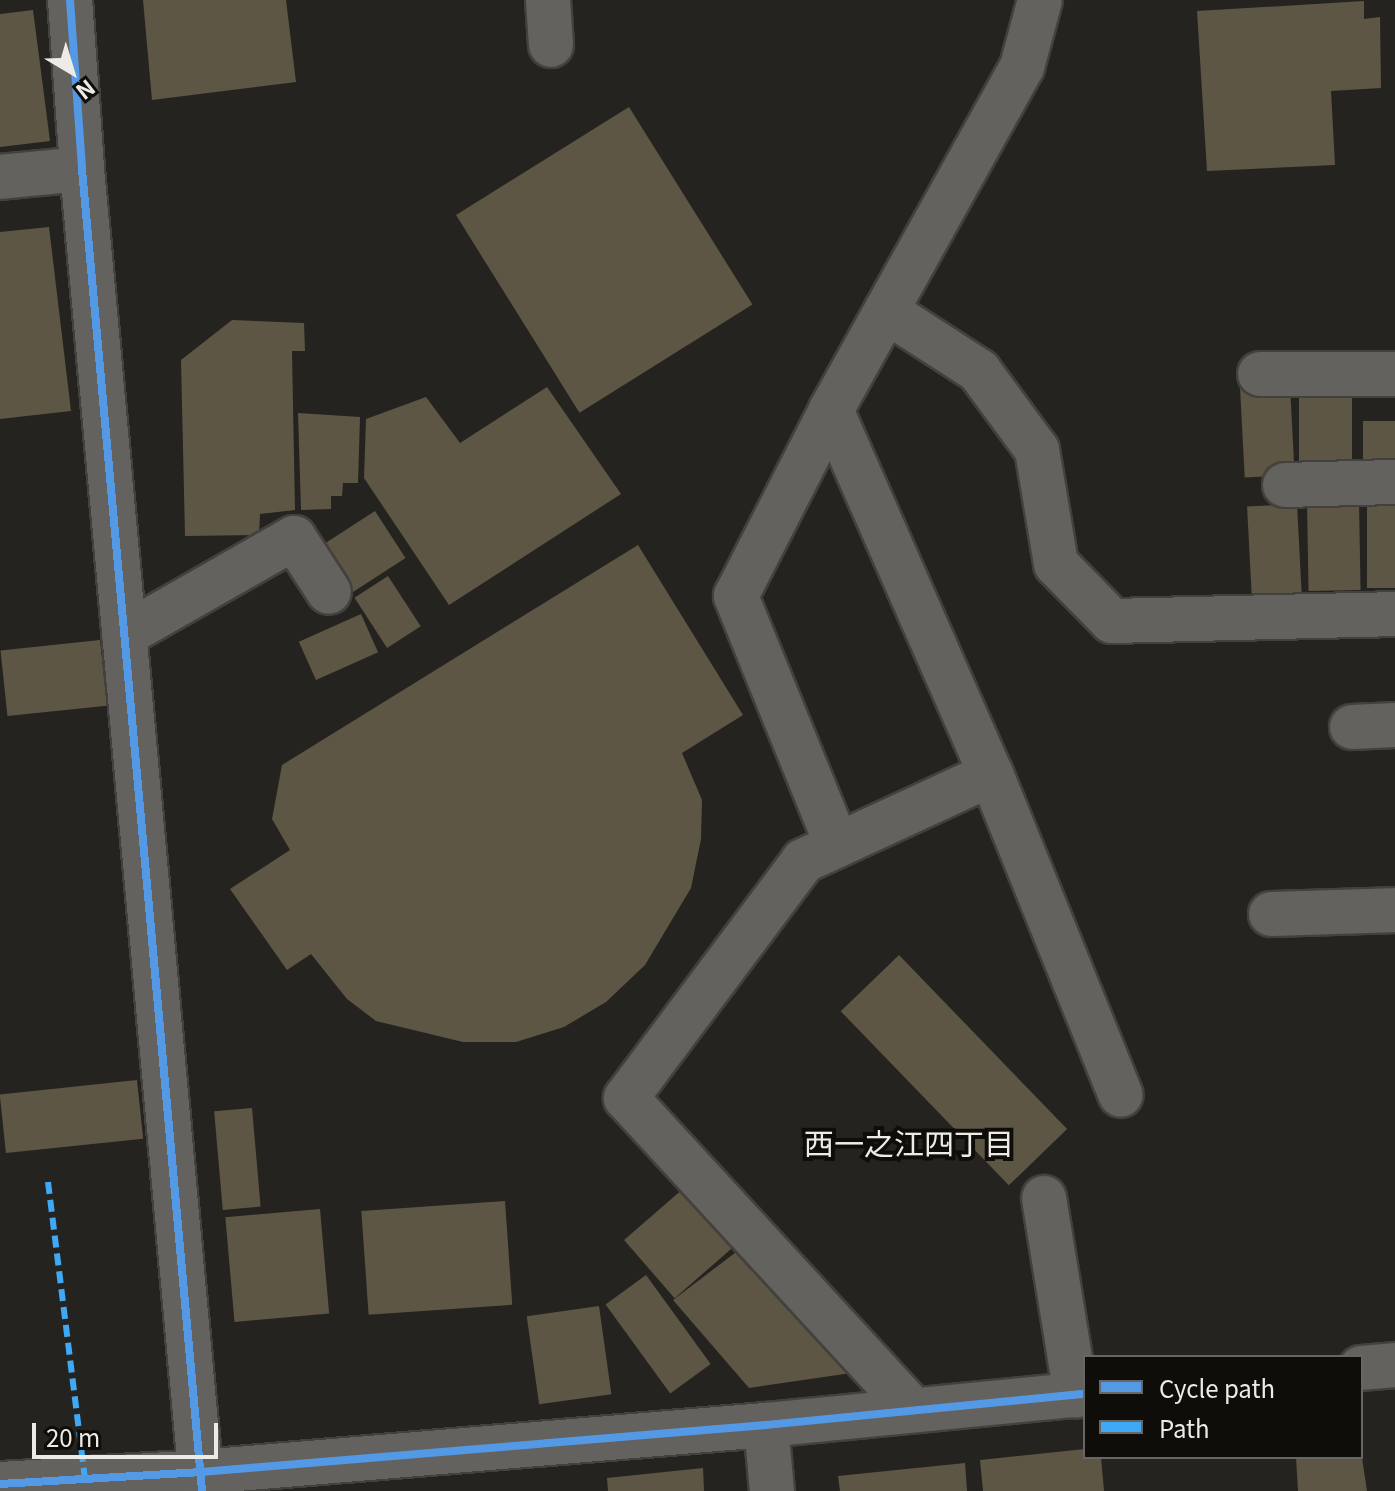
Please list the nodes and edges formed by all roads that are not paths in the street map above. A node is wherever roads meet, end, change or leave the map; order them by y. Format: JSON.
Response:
{"nodes":[{"id":1,"x":70,"y":0,"type":"edge"},
{"id":2,"x":548,"y":0,"type":"edge"},
{"id":3,"x":1040,"y":0,"type":"edge"},
{"id":4,"x":551,"y":45,"type":"dead end"},
{"id":5,"x":82,"y":169,"type":"junction"},
{"id":6,"x":0,"y":177,"type":"edge"},
{"id":7,"x":886,"y":311,"type":"junction"},
{"id":8,"x":1260,"y":374,"type":"dead end"},
{"id":9,"x":1395,"y":374,"type":"edge"},
{"id":10,"x":831,"y":410,"type":"junction"},
{"id":11,"x":1395,"y":482,"type":"edge"},
{"id":12,"x":1285,"y":485,"type":"dead end"},
{"id":13,"x":329,"y":592,"type":"dead end"},
{"id":14,"x":1395,"y":614,"type":"edge"},
{"id":15,"x":124,"y":635,"type":"junction"},
{"id":16,"x":1395,"y":725,"type":"edge"},
{"id":17,"x":1352,"y":727,"type":"dead end"},
{"id":18,"x":991,"y":774,"type":"junction"},
{"id":19,"x":837,"y":845,"type":"junction"},
{"id":20,"x":1395,"y":910,"type":"edge"},
{"id":21,"x":1271,"y":914,"type":"dead end"},
{"id":22,"x":1121,"y":1095,"type":"dead end"},
{"id":23,"x":1044,"y":1198,"type":"dead end"},
{"id":24,"x":1395,"y":1365,"type":"edge"},
{"id":25,"x":1363,"y":1368,"type":"edge"},
{"id":26,"x":1081,"y":1394,"type":"edge"},
{"id":27,"x":913,"y":1410,"type":"junction"},
{"id":28,"x":766,"y":1425,"type":"junction"},
{"id":29,"x":202,"y":1481,"type":"edge"},
{"id":30,"x":0,"y":1484,"type":"edge"},
{"id":31,"x":772,"y":1491,"type":"edge"}],
"edges":[{"from":1,"to":5,"type":"street"},
{"from":2,"to":4,"type":"street"},
{"from":3,"to":7,"type":"street"},
{"from":5,"to":6,"type":"street"},
{"from":5,"to":15,"type":"street"},
{"from":7,"to":10,"type":"street"},
{"from":7,"to":14,"type":"street"},
{"from":8,"to":9,"type":"street"},
{"from":10,"to":18,"type":"street"},
{"from":10,"to":19,"type":"street"},
{"from":11,"to":12,"type":"street"},
{"from":13,"to":15,"type":"street"},
{"from":15,"to":29,"type":"street"},
{"from":16,"to":17,"type":"street"},
{"from":18,"to":19,"type":"street"},
{"from":18,"to":22,"type":"street"},
{"from":19,"to":27,"type":"street"},
{"from":20,"to":21,"type":"street"},
{"from":23,"to":26,"type":"street"},
{"from":24,"to":25,"type":"street"},
{"from":26,"to":27,"type":"street"},
{"from":27,"to":28,"type":"street"},
{"from":28,"to":29,"type":"street"},
{"from":28,"to":31,"type":"street"},
{"from":29,"to":30,"type":"street"}]}
